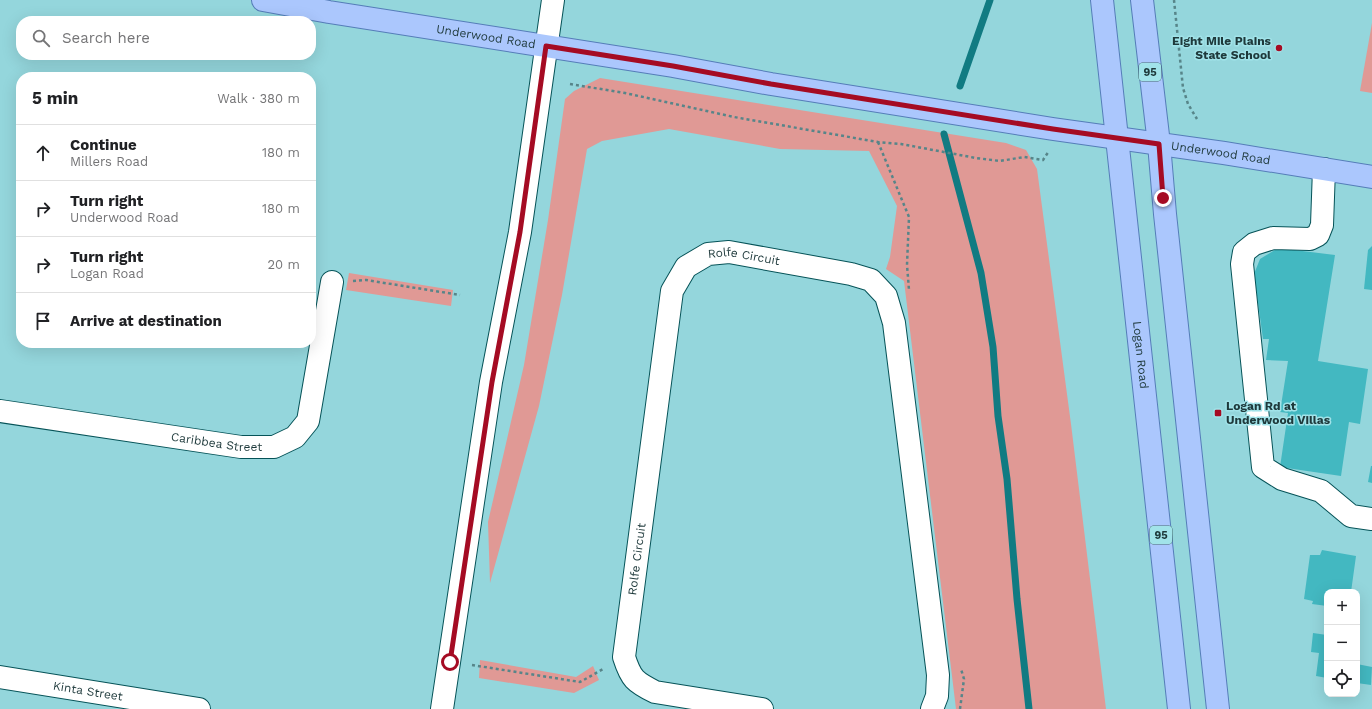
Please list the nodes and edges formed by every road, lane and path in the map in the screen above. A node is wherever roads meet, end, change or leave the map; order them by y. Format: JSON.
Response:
{"nodes":[{"id":1,"x":263,"y":0,"type":"edge"},
{"id":2,"x":553,"y":0,"type":"edge"},
{"id":3,"x":1102,"y":0,"type":"edge"},
{"id":4,"x":1142,"y":0,"type":"edge"},
{"id":5,"x":1174,"y":0,"type":"edge"},
{"id":6,"x":546,"y":46,"type":"junction"},
{"id":7,"x":570,"y":84,"type":"dead end"},
{"id":8,"x":1197,"y":119,"type":"dead end"},
{"id":9,"x":1116,"y":138,"type":"junction"},
{"id":10,"x":1159,"y":144,"type":"junction"},
{"id":11,"x":1050,"y":148,"type":"dead end"},
{"id":12,"x":1324,"y":169,"type":"junction"},
{"id":13,"x":1372,"y":177,"type":"edge"},
{"id":14,"x":332,"y":282,"type":"joint"},
{"id":15,"x":460,"y":295,"type":"dead end"},
{"id":16,"x":0,"y":411,"type":"edge"},
{"id":17,"x":1372,"y":519,"type":"edge"},
{"id":18,"x":624,"y":657,"type":"junction"},
{"id":19,"x":450,"y":662,"type":"junction"},
{"id":20,"x":0,"y":678,"type":"edge"},
{"id":21,"x":199,"y":709,"type":"edge"},
{"id":22,"x":442,"y":709,"type":"edge"},
{"id":23,"x":762,"y":709,"type":"edge"},
{"id":24,"x":932,"y":709,"type":"edge"},
{"id":25,"x":1179,"y":709,"type":"edge"},
{"id":26,"x":1218,"y":709,"type":"edge"}],
"edges":[{"from":1,"to":6,"type":"main road","name":"Underwood Road"},
{"from":2,"to":6,"type":"street"},
{"from":3,"to":9,"type":"main road","name":"Logan Road","number":"95"},
{"from":4,"to":10,"type":"main road","number":"95"},
{"from":5,"to":8,"type":"path"},
{"from":6,"to":9,"type":"main road","name":"Underwood Road"},
{"from":6,"to":19,"type":"street"},
{"from":7,"to":11,"type":"path"},
{"from":9,"to":10,"type":"main road","name":"Underwood Road"},
{"from":9,"to":25,"type":"main road","name":"Logan Road","number":"95"},
{"from":10,"to":12,"type":"main road","name":"Underwood Road"},
{"from":10,"to":26,"type":"main road","number":"95"},
{"from":12,"to":13,"type":"main road","name":"Underwood Road"},
{"from":12,"to":17,"type":"street"},
{"from":14,"to":15,"type":"path"},
{"from":14,"to":16,"type":"street","name":"Caribbea Street"},
{"from":18,"to":19,"type":"path"},
{"from":18,"to":23,"type":"street"},
{"from":18,"to":24,"type":"street","name":"Rolfe Circuit"},
{"from":19,"to":22,"type":"street"},
{"from":20,"to":21,"type":"street","name":"Kinta Street"}]}
